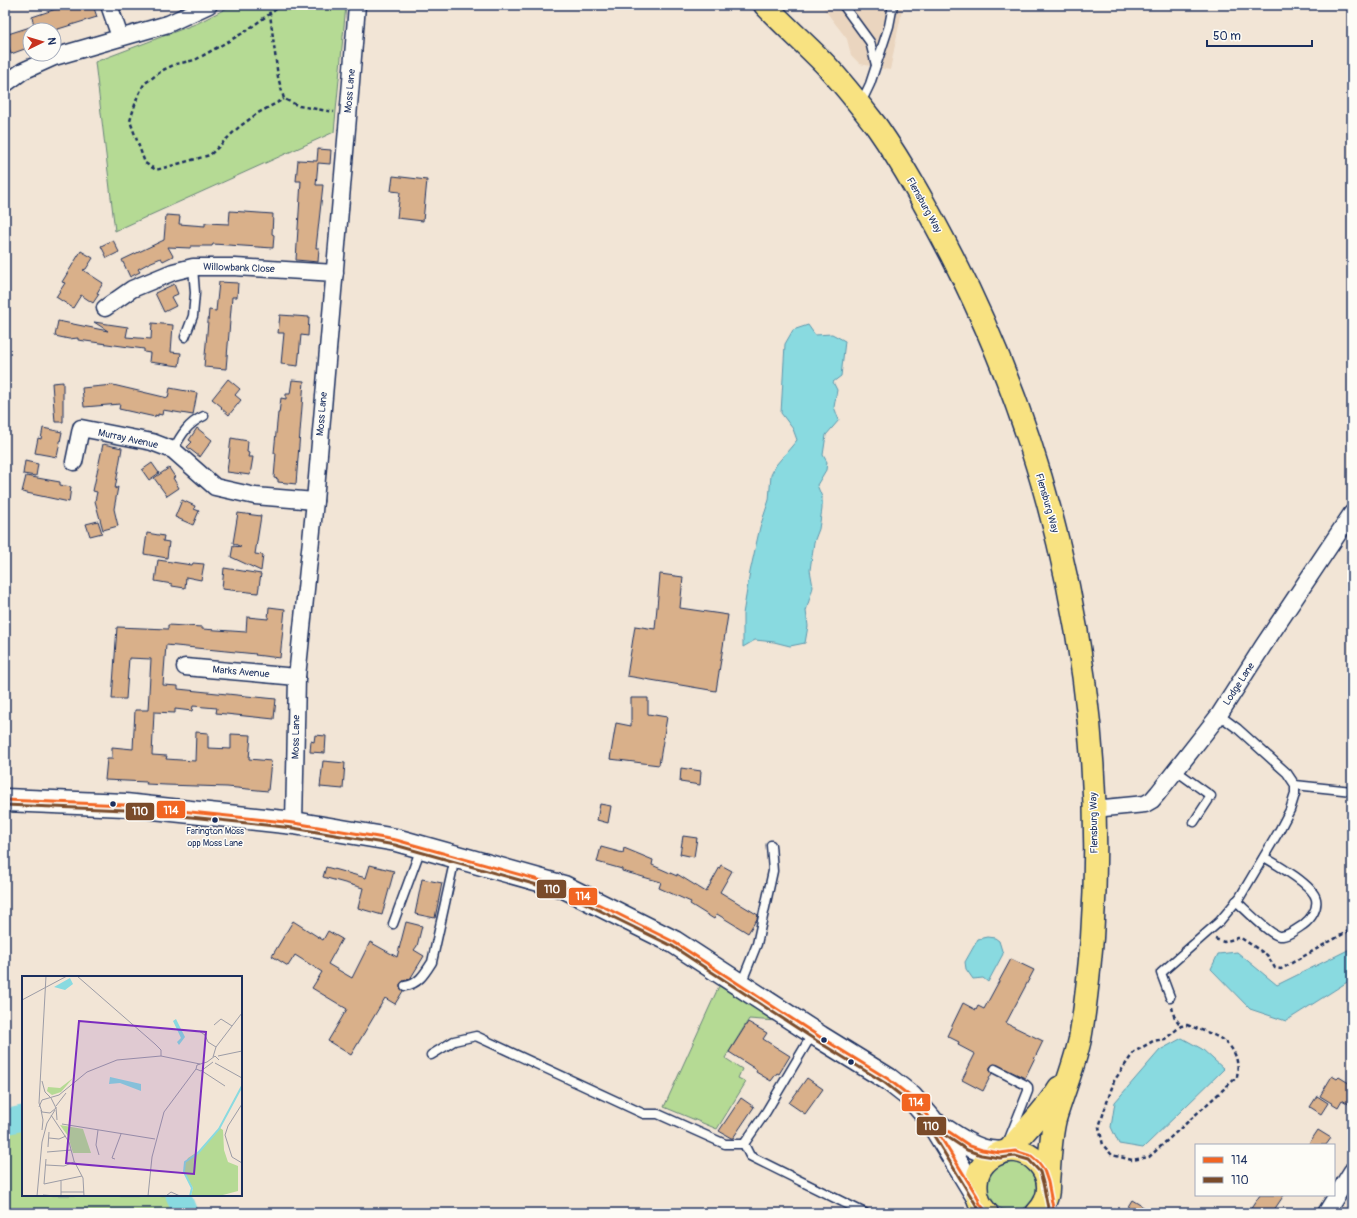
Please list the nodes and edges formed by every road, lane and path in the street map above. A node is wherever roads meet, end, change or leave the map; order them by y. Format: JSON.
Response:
{"nodes":[{"id":1,"x":109,"y":5,"type":"edge"},
{"id":2,"x":209,"y":5,"type":"edge"},
{"id":3,"x":267,"y":5,"type":"edge"},
{"id":4,"x":282,"y":5,"type":"edge"},
{"id":5,"x":357,"y":5,"type":"edge"},
{"id":6,"x":843,"y":5,"type":"edge"},
{"id":7,"x":893,"y":5,"type":"edge"},
{"id":8,"x":767,"y":9,"type":"edge"},
{"id":9,"x":270,"y":14,"type":"junction"},
{"id":10,"x":120,"y":38,"type":"junction"},
{"id":11,"x":876,"y":66,"type":"junction"},
{"id":12,"x":7,"y":77,"type":"edge"},
{"id":13,"x":284,"y":99,"type":"junction"},
{"id":14,"x":860,"y":105,"type":"junction"},
{"id":15,"x":349,"y":112,"type":"junction"},
{"id":16,"x":193,"y":267,"type":"junction"},
{"id":17,"x":335,"y":273,"type":"junction"},
{"id":18,"x":105,"y":308,"type":"dead end"},
{"id":19,"x":185,"y":337,"type":"dead end"},
{"id":20,"x":204,"y":416,"type":"dead end"},
{"id":21,"x":173,"y":450,"type":"junction"},
{"id":22,"x":74,"y":462,"type":"dead end"},
{"id":23,"x":315,"y":501,"type":"junction"},
{"id":24,"x":1352,"y":513,"type":"edge"},
{"id":25,"x":185,"y":667,"type":"dead end"},
{"id":26,"x":298,"y":677,"type":"junction"},
{"id":27,"x":1219,"y":715,"type":"junction"},
{"id":28,"x":1175,"y":770,"type":"junction"},
{"id":29,"x":1295,"y":785,"type":"junction"},
{"id":30,"x":1352,"y":791,"type":"edge"},
{"id":31,"x":5,"y":800,"type":"edge"},
{"id":32,"x":1094,"y":809,"type":"junction"},
{"id":33,"x":1194,"y":822,"type":"dead end"},
{"id":34,"x":294,"y":823,"type":"junction"},
{"id":35,"x":771,"y":845,"type":"dead end"},
{"id":36,"x":421,"y":847,"type":"junction"},
{"id":37,"x":455,"y":857,"type":"junction"},
{"id":38,"x":1264,"y":857,"type":"junction"},
{"id":39,"x":1236,"y":901,"type":"junction"},
{"id":40,"x":393,"y":924,"type":"dead end"},
{"id":41,"x":741,"y":985,"type":"junction"},
{"id":42,"x":404,"y":986,"type":"dead end"},
{"id":43,"x":1170,"y":997,"type":"joint"},
{"id":44,"x":1181,"y":1026,"type":"junction"},
{"id":45,"x":814,"y":1032,"type":"junction"},
{"id":46,"x":431,"y":1055,"type":"dead end"},
{"id":47,"x":1074,"y":1063,"type":"junction"},
{"id":48,"x":996,"y":1069,"type":"dead end"},
{"id":49,"x":930,"y":1119,"type":"junction"},
{"id":50,"x":744,"y":1144,"type":"junction"},
{"id":51,"x":1005,"y":1152,"type":"junction"},
{"id":52,"x":1352,"y":1171,"type":"edge"},
{"id":53,"x":1048,"y":1185,"type":"junction"},
{"id":54,"x":984,"y":1208,"type":"edge"},
{"id":55,"x":865,"y":1213,"type":"edge"},
{"id":56,"x":1037,"y":1213,"type":"edge"},
{"id":57,"x":1054,"y":1213,"type":"edge"},
{"id":58,"x":1326,"y":1213,"type":"edge"}],
"edges":[{"from":1,"to":10,"type":"street"},
{"from":2,"to":10,"type":"street"},
{"from":3,"to":9,"type":"path"},
{"from":4,"to":9,"type":"path"},
{"from":5,"to":15,"type":"street","name":"Moss Lane"},
{"from":6,"to":11,"type":"lane"},
{"from":7,"to":11,"type":"lane"},
{"from":8,"to":14,"type":"highway","name":"Flensburg Way"},
{"from":9,"to":13,"type":"path"},
{"from":9,"to":13,"type":"path"},
{"from":10,"to":12,"type":"street"},
{"from":11,"to":14,"type":"lane"},
{"from":13,"to":15,"type":"path"},
{"from":14,"to":32,"type":"highway","name":"Flensburg Way"},
{"from":15,"to":17,"type":"street","name":"Moss Lane"},
{"from":16,"to":17,"type":"street","name":"Willowbank Close"},
{"from":16,"to":18,"type":"street","name":"Willowbank Close"},
{"from":16,"to":19,"type":"lane"},
{"from":17,"to":23,"type":"street","name":"Moss Lane"},
{"from":20,"to":21,"type":"lane"},
{"from":21,"to":22,"type":"street","name":"Murray Avenue"},
{"from":21,"to":23,"type":"street","name":"Murray Avenue"},
{"from":23,"to":26,"type":"street","name":"Moss Lane"},
{"from":24,"to":27,"type":"street","name":"Lodge Lane"},
{"from":25,"to":26,"type":"street","name":"Marks Avenue"},
{"from":26,"to":34,"type":"street","name":"Moss Lane"},
{"from":27,"to":28,"type":"street","name":"Lodge Lane"},
{"from":27,"to":29,"type":"lane"},
{"from":28,"to":32,"type":"street","name":"Lodge Lane"},
{"from":28,"to":33,"type":"lane"},
{"from":29,"to":30,"type":"lane"},
{"from":29,"to":38,"type":"lane"},
{"from":31,"to":34,"type":"street"},
{"from":32,"to":47,"type":"highway","name":"Flensburg Way"},
{"from":34,"to":36,"type":"street"},
{"from":35,"to":41,"type":"lane"},
{"from":36,"to":37,"type":"street"},
{"from":36,"to":40,"type":"lane"},
{"from":37,"to":41,"type":"street"},
{"from":37,"to":42,"type":"lane"},
{"from":38,"to":39,"type":"lane"},
{"from":38,"to":39,"type":"lane"},
{"from":39,"to":43,"type":"lane"},
{"from":41,"to":45,"type":"street"},
{"from":43,"to":44,"type":"path"},
{"from":44,"to":44,"type":"path"},
{"from":45,"to":49,"type":"street"},
{"from":45,"to":50,"type":"lane"},
{"from":46,"to":50,"type":"lane"},
{"from":47,"to":51,"type":"highway","name":"Flensburg Way"},
{"from":47,"to":53,"type":"highway","name":"Flensburg Way"},
{"from":48,"to":51,"type":"lane"},
{"from":49,"to":51,"type":"street"},
{"from":49,"to":54,"type":"street"},
{"from":50,"to":55,"type":"lane"},
{"from":51,"to":53,"type":"highway"},
{"from":51,"to":54,"type":"highway","name":"Flensburg Way"},
{"from":52,"to":58,"type":"street"},
{"from":53,"to":56,"type":"highway"},
{"from":53,"to":57,"type":"highway"}]}
